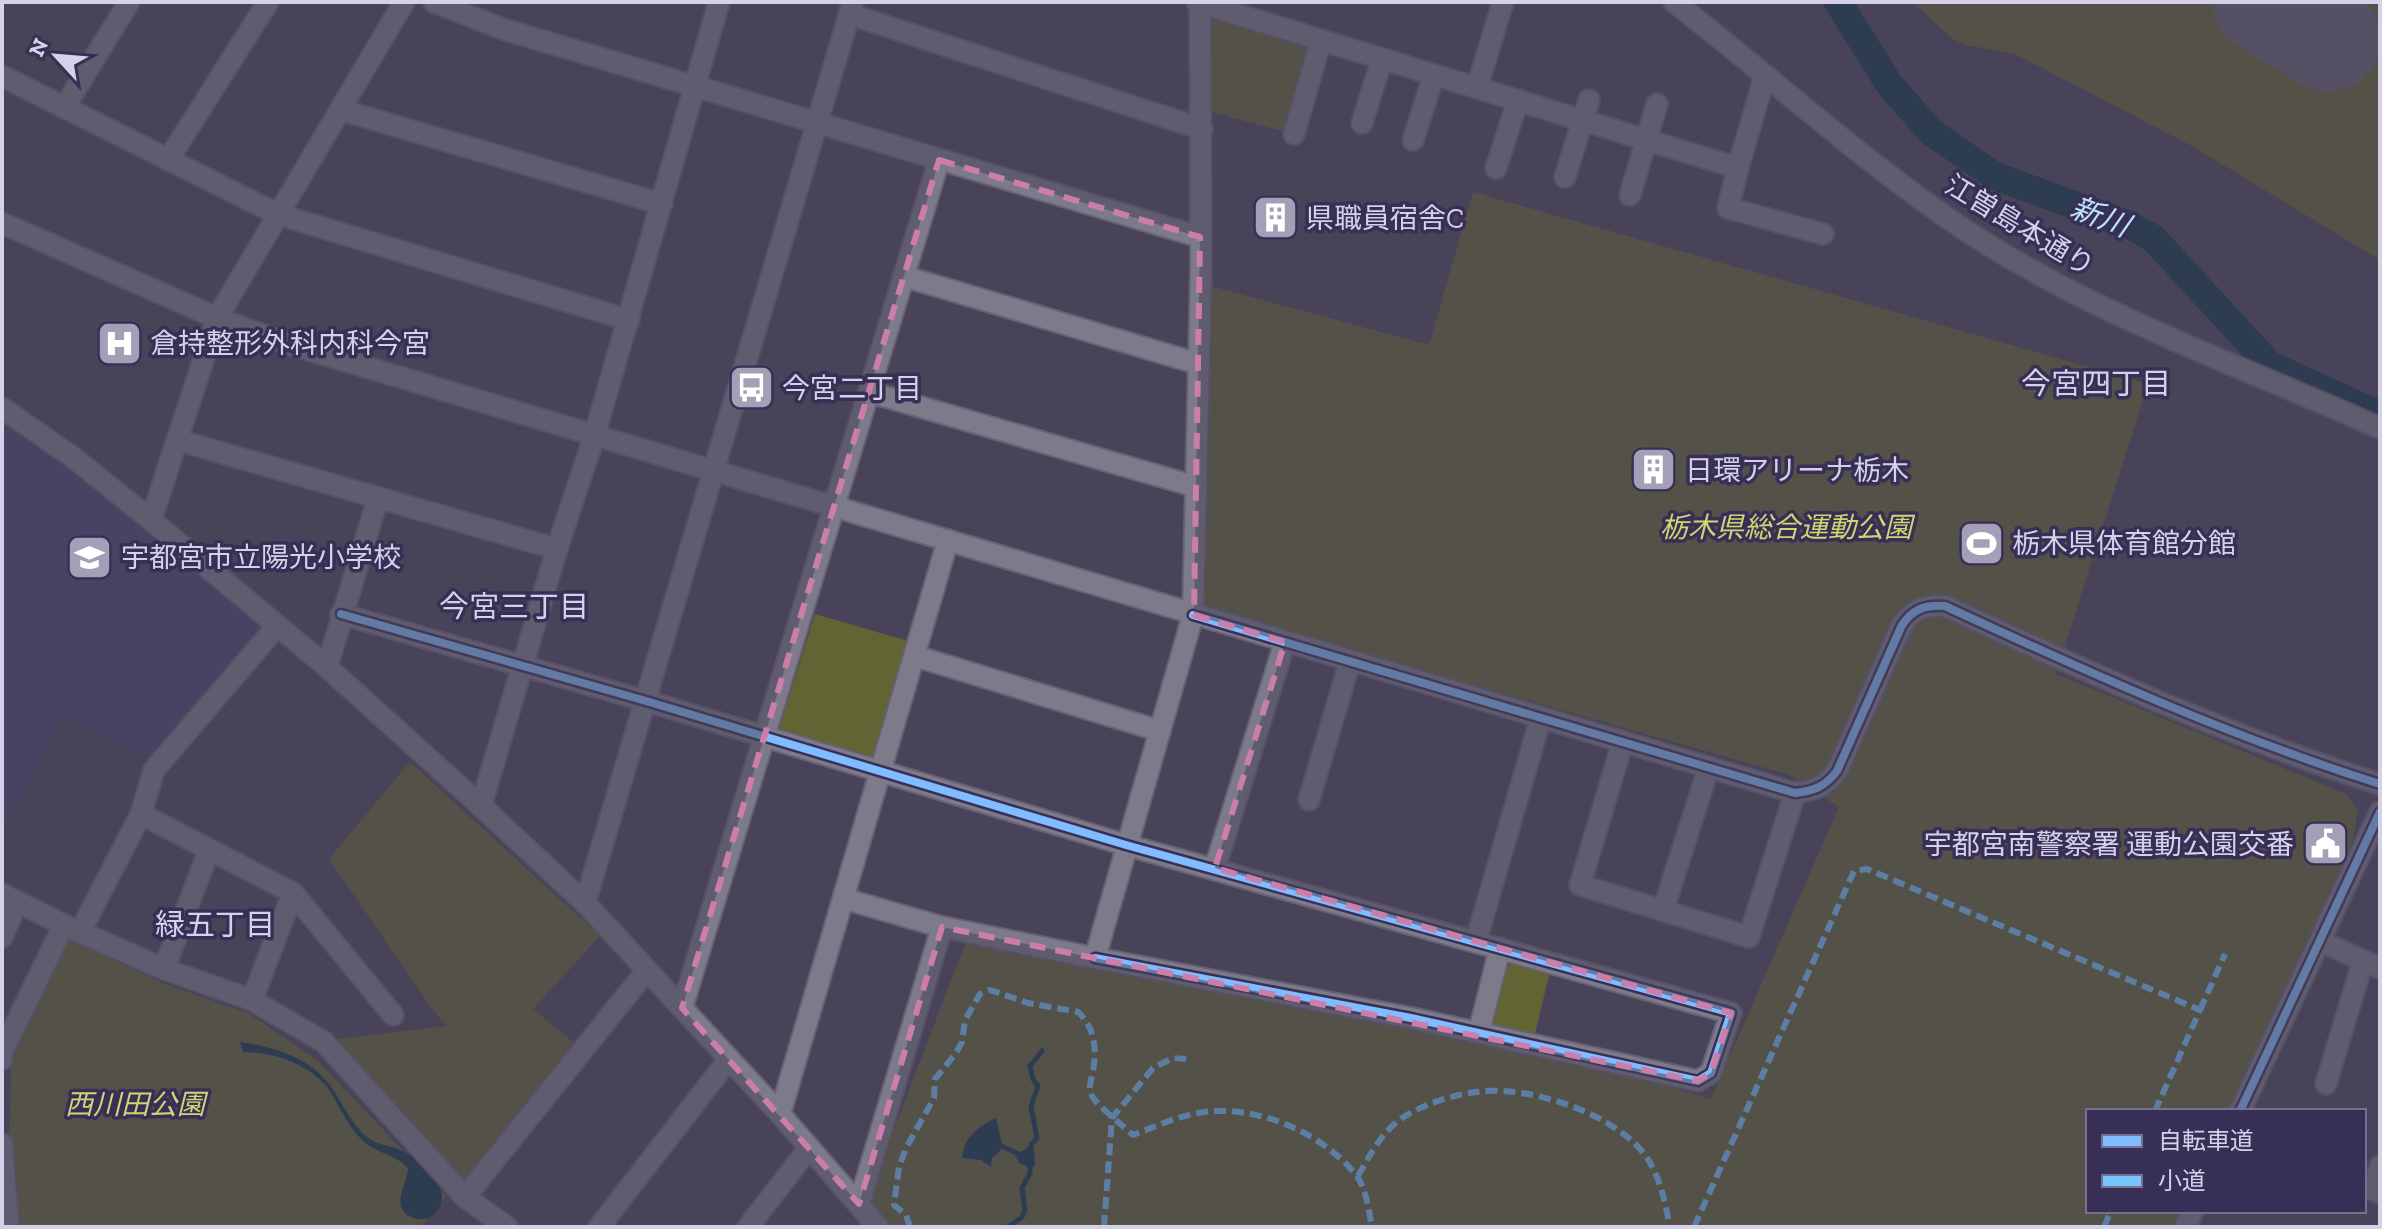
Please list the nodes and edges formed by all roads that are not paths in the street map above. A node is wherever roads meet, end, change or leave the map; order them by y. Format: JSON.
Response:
{"nodes":[{"id":1,"x":129,"y":2,"type":"edge"},
{"id":2,"x":268,"y":2,"type":"edge"},
{"id":3,"x":404,"y":2,"type":"edge"},
{"id":4,"x":434,"y":2,"type":"edge"},
{"id":5,"x":719,"y":2,"type":"edge"},
{"id":6,"x":1199,"y":2,"type":"edge"},
{"id":7,"x":1503,"y":2,"type":"edge"},
{"id":8,"x":1674,"y":2,"type":"edge"},
{"id":9,"x":851,"y":8,"type":"edge"},
{"id":10,"x":1321,"y":40,"type":"junction"},
{"id":11,"x":1382,"y":59,"type":"junction"},
{"id":12,"x":1434,"y":75,"type":"junction"},
{"id":13,"x":1765,"y":75,"type":"junction"},
{"id":14,"x":2,"y":76,"type":"edge"},
{"id":15,"x":695,"y":88,"type":"junction"},
{"id":16,"x":1477,"y":88,"type":"junction"},
{"id":17,"x":1518,"y":100,"type":"junction"},
{"id":18,"x":1657,"y":104,"type":"dead end"},
{"id":19,"x":64,"y":108,"type":"junction"},
{"id":20,"x":341,"y":110,"type":"junction"},
{"id":21,"x":1586,"y":110,"type":"junction"},
{"id":22,"x":1362,"y":123,"type":"dead end"},
{"id":23,"x":816,"y":124,"type":"junction"},
{"id":24,"x":1202,"y":129,"type":"junction"},
{"id":25,"x":1294,"y":134,"type":"dead end"},
{"id":26,"x":1647,"y":139,"type":"junction"},
{"id":27,"x":1413,"y":140,"type":"dead end"},
{"id":28,"x":168,"y":160,"type":"junction"},
{"id":29,"x":939,"y":160,"type":"junction"},
{"id":30,"x":1496,"y":168,"type":"dead end"},
{"id":31,"x":1738,"y":168,"type":"junction"},
{"id":32,"x":1565,"y":177,"type":"dead end"},
{"id":33,"x":1630,"y":195,"type":"dead end"},
{"id":34,"x":662,"y":204,"type":"junction"},
{"id":35,"x":277,"y":214,"type":"junction"},
{"id":36,"x":2,"y":223,"type":"edge"},
{"id":37,"x":1823,"y":234,"type":"dead end"},
{"id":38,"x":1200,"y":237,"type":"junction"},
{"id":39,"x":903,"y":276,"type":"junction"},
{"id":40,"x":217,"y":318,"type":"junction"},
{"id":41,"x":629,"y":320,"type":"junction"},
{"id":42,"x":1199,"y":364,"type":"junction"},
{"id":43,"x":869,"y":392,"type":"junction"},
{"id":44,"x":2,"y":408,"type":"edge"},
{"id":45,"x":2380,"y":428,"type":"edge"},
{"id":46,"x":594,"y":437,"type":"junction"},
{"id":47,"x":177,"y":440,"type":"junction"},
{"id":48,"x":714,"y":471,"type":"junction"},
{"id":49,"x":1197,"y":487,"type":"junction"},
{"id":50,"x":378,"y":498,"type":"junction"},
{"id":51,"x":834,"y":507,"type":"junction"},
{"id":52,"x":151,"y":520,"type":"junction"},
{"id":53,"x":948,"y":540,"type":"junction"},
{"id":54,"x":557,"y":549,"type":"junction"},
{"id":55,"x":341,"y":614,"type":"junction"},
{"id":56,"x":1193,"y":615,"type":"junction"},
{"id":57,"x":277,"y":626,"type":"junction"},
{"id":58,"x":1285,"y":642,"type":"junction"},
{"id":59,"x":915,"y":656,"type":"junction"},
{"id":60,"x":1350,"y":661,"type":"junction"},
{"id":61,"x":327,"y":667,"type":"junction"},
{"id":62,"x":522,"y":667,"type":"junction"},
{"id":63,"x":646,"y":701,"type":"junction"},
{"id":64,"x":1541,"y":717,"type":"junction"},
{"id":65,"x":1160,"y":731,"type":"junction"},
{"id":66,"x":764,"y":738,"type":"junction"},
{"id":67,"x":1623,"y":741,"type":"junction"},
{"id":68,"x":1709,"y":767,"type":"junction"},
{"id":69,"x":881,"y":772,"type":"junction"},
{"id":70,"x":2380,"y":784,"type":"edge"},
{"id":71,"x":1795,"y":793,"type":"junction"},
{"id":72,"x":1309,"y":800,"type":"dead end"},
{"id":73,"x":481,"y":806,"type":"junction"},
{"id":74,"x":2380,"y":812,"type":"edge"},
{"id":75,"x":141,"y":814,"type":"junction"},
{"id":76,"x":1126,"y":845,"type":"junction"},
{"id":77,"x":209,"y":850,"type":"junction"},
{"id":78,"x":1215,"y":868,"type":"junction"},
{"id":79,"x":293,"y":893,"type":"junction"},
{"id":80,"x":9,"y":898,"type":"edge"},
{"id":81,"x":845,"y":899,"type":"junction"},
{"id":82,"x":585,"y":903,"type":"junction"},
{"id":83,"x":1663,"y":910,"type":"junction"},
{"id":84,"x":942,"y":927,"type":"junction"},
{"id":85,"x":72,"y":929,"type":"junction"},
{"id":86,"x":2,"y":937,"type":"edge"},
{"id":87,"x":1476,"y":941,"type":"junction"},
{"id":88,"x":2320,"y":941,"type":"junction"},
{"id":89,"x":1500,"y":948,"type":"junction"},
{"id":90,"x":1095,"y":958,"type":"junction"},
{"id":91,"x":2372,"y":964,"type":"edge"},
{"id":92,"x":164,"y":969,"type":"junction"},
{"id":93,"x":647,"y":970,"type":"junction"},
{"id":94,"x":252,"y":1000,"type":"junction"},
{"id":95,"x":682,"y":1008,"type":"junction"},
{"id":96,"x":393,"y":1015,"type":"dead end"},
{"id":97,"x":1479,"y":1032,"type":"junction"},
{"id":98,"x":2,"y":1050,"type":"edge"},
{"id":99,"x":2,"y":1059,"type":"edge"},
{"id":100,"x":729,"y":1059,"type":"junction"},
{"id":101,"x":2326,"y":1084,"type":"dead end"},
{"id":102,"x":2241,"y":1109,"type":"edge"},
{"id":103,"x":780,"y":1114,"type":"junction"},
{"id":104,"x":2,"y":1144,"type":"edge"},
{"id":105,"x":809,"y":1148,"type":"junction"},
{"id":106,"x":2380,"y":1166,"type":"edge"},
{"id":107,"x":2380,"y":1193,"type":"edge"},
{"id":108,"x":465,"y":1197,"type":"junction"},
{"id":109,"x":859,"y":1204,"type":"junction"},
{"id":110,"x":8,"y":1219,"type":"dead end"},
{"id":111,"x":507,"y":1227,"type":"edge"},
{"id":112,"x":599,"y":1227,"type":"edge"},
{"id":113,"x":748,"y":1227,"type":"edge"},
{"id":114,"x":878,"y":1227,"type":"edge"}],
"edges":[{"from":1,"to":19,"type":"street"},
{"from":2,"to":28,"type":"street"},
{"from":3,"to":20,"type":"street"},
{"from":4,"to":15,"type":"street"},
{"from":5,"to":15,"type":"street"},
{"from":6,"to":10,"type":"street"},
{"from":6,"to":24,"type":"street"},
{"from":7,"to":16,"type":"street"},
{"from":8,"to":13,"type":"street","name":"江曽島本通り"},
{"from":9,"to":23,"type":"street"},
{"from":9,"to":24,"type":"street"},
{"from":10,"to":11,"type":"street"},
{"from":10,"to":25,"type":"street"},
{"from":11,"to":12,"type":"street"},
{"from":11,"to":22,"type":"street"},
{"from":12,"to":16,"type":"street"},
{"from":12,"to":27,"type":"street"},
{"from":13,"to":31,"type":"street"},
{"from":13,"to":45,"type":"street","name":"江曽島本通り"},
{"from":14,"to":19,"type":"street"},
{"from":15,"to":23,"type":"street"},
{"from":15,"to":34,"type":"street"},
{"from":16,"to":17,"type":"street"},
{"from":17,"to":21,"type":"street"},
{"from":17,"to":30,"type":"street"},
{"from":18,"to":26,"type":"street"},
{"from":19,"to":28,"type":"street"},
{"from":20,"to":34,"type":"street"},
{"from":20,"to":35,"type":"street"},
{"from":21,"to":26,"type":"street"},
{"from":21,"to":32,"type":"street"},
{"from":23,"to":29,"type":"street"},
{"from":23,"to":48,"type":"street"},
{"from":24,"to":38,"type":"street"},
{"from":26,"to":31,"type":"street"},
{"from":26,"to":33,"type":"street"},
{"from":28,"to":35,"type":"street"},
{"from":29,"to":38,"type":"street"},
{"from":29,"to":39,"type":"street"},
{"from":31,"to":37,"type":"street"},
{"from":34,"to":41,"type":"street"},
{"from":35,"to":40,"type":"street"},
{"from":35,"to":41,"type":"street"},
{"from":36,"to":40,"type":"street"},
{"from":38,"to":42,"type":"street"},
{"from":39,"to":42,"type":"street"},
{"from":39,"to":43,"type":"street"},
{"from":40,"to":46,"type":"street"},
{"from":40,"to":47,"type":"street"},
{"from":41,"to":46,"type":"street"},
{"from":42,"to":49,"type":"street"},
{"from":43,"to":49,"type":"street"},
{"from":43,"to":51,"type":"street"},
{"from":44,"to":52,"type":"street"},
{"from":46,"to":48,"type":"street"},
{"from":46,"to":54,"type":"street"},
{"from":47,"to":50,"type":"street"},
{"from":47,"to":52,"type":"street"},
{"from":48,"to":51,"type":"street"},
{"from":48,"to":63,"type":"street"},
{"from":49,"to":56,"type":"street"},
{"from":50,"to":54,"type":"street"},
{"from":50,"to":55,"type":"street"},
{"from":51,"to":53,"type":"street"},
{"from":51,"to":66,"type":"street"},
{"from":52,"to":57,"type":"street"},
{"from":53,"to":56,"type":"street"},
{"from":53,"to":59,"type":"street"},
{"from":54,"to":62,"type":"street"},
{"from":55,"to":61,"type":"street"},
{"from":55,"to":62,"type":"street"},
{"from":56,"to":58,"type":"street"},
{"from":56,"to":65,"type":"street"},
{"from":57,"to":61,"type":"street"},
{"from":57,"to":75,"type":"street"},
{"from":58,"to":60,"type":"street"},
{"from":58,"to":78,"type":"street"},
{"from":59,"to":65,"type":"street"},
{"from":59,"to":69,"type":"street"},
{"from":60,"to":64,"type":"street"},
{"from":60,"to":72,"type":"street"},
{"from":61,"to":73,"type":"street"},
{"from":62,"to":63,"type":"street"},
{"from":62,"to":73,"type":"street"},
{"from":63,"to":66,"type":"street"},
{"from":63,"to":82,"type":"street"},
{"from":64,"to":67,"type":"street"},
{"from":64,"to":87,"type":"street"},
{"from":65,"to":76,"type":"street"},
{"from":66,"to":69,"type":"street"},
{"from":66,"to":95,"type":"street"},
{"from":67,"to":68,"type":"street"},
{"from":67,"to":83,"type":"street"},
{"from":68,"to":71,"type":"street"},
{"from":68,"to":83,"type":"street"},
{"from":69,"to":76,"type":"street"},
{"from":69,"to":81,"type":"street"},
{"from":70,"to":71,"type":"street"},
{"from":71,"to":83,"type":"street"},
{"from":73,"to":82,"type":"street"},
{"from":74,"to":88,"type":"street"},
{"from":75,"to":77,"type":"street"},
{"from":75,"to":85,"type":"street"},
{"from":76,"to":78,"type":"street"},
{"from":76,"to":90,"type":"street"},
{"from":77,"to":79,"type":"street"},
{"from":77,"to":92,"type":"street"},
{"from":78,"to":87,"type":"street"},
{"from":79,"to":94,"type":"street"},
{"from":79,"to":96,"type":"street"},
{"from":80,"to":85,"type":"street"},
{"from":80,"to":86,"type":"street"},
{"from":81,"to":84,"type":"street"},
{"from":81,"to":103,"type":"street"},
{"from":82,"to":93,"type":"street"},
{"from":84,"to":90,"type":"street"},
{"from":84,"to":109,"type":"street"},
{"from":85,"to":92,"type":"street"},
{"from":85,"to":98,"type":"street"},
{"from":87,"to":89,"type":"street"},
{"from":88,"to":91,"type":"street"},
{"from":88,"to":102,"type":"street"},
{"from":89,"to":97,"type":"street"},
{"from":89,"to":97,"type":"street"},
{"from":90,"to":97,"type":"street"},
{"from":91,"to":101,"type":"street"},
{"from":92,"to":94,"type":"street"},
{"from":93,"to":95,"type":"street"},
{"from":93,"to":108,"type":"street"},
{"from":94,"to":108,"type":"street"},
{"from":95,"to":100,"type":"street"},
{"from":98,"to":99,"type":"street"},
{"from":100,"to":103,"type":"street"},
{"from":100,"to":112,"type":"street"},
{"from":103,"to":105,"type":"street"},
{"from":104,"to":110,"type":"street"},
{"from":105,"to":109,"type":"street"},
{"from":105,"to":113,"type":"street"},
{"from":106,"to":107,"type":"street"},
{"from":108,"to":111,"type":"street"},
{"from":109,"to":114,"type":"street"}]}
